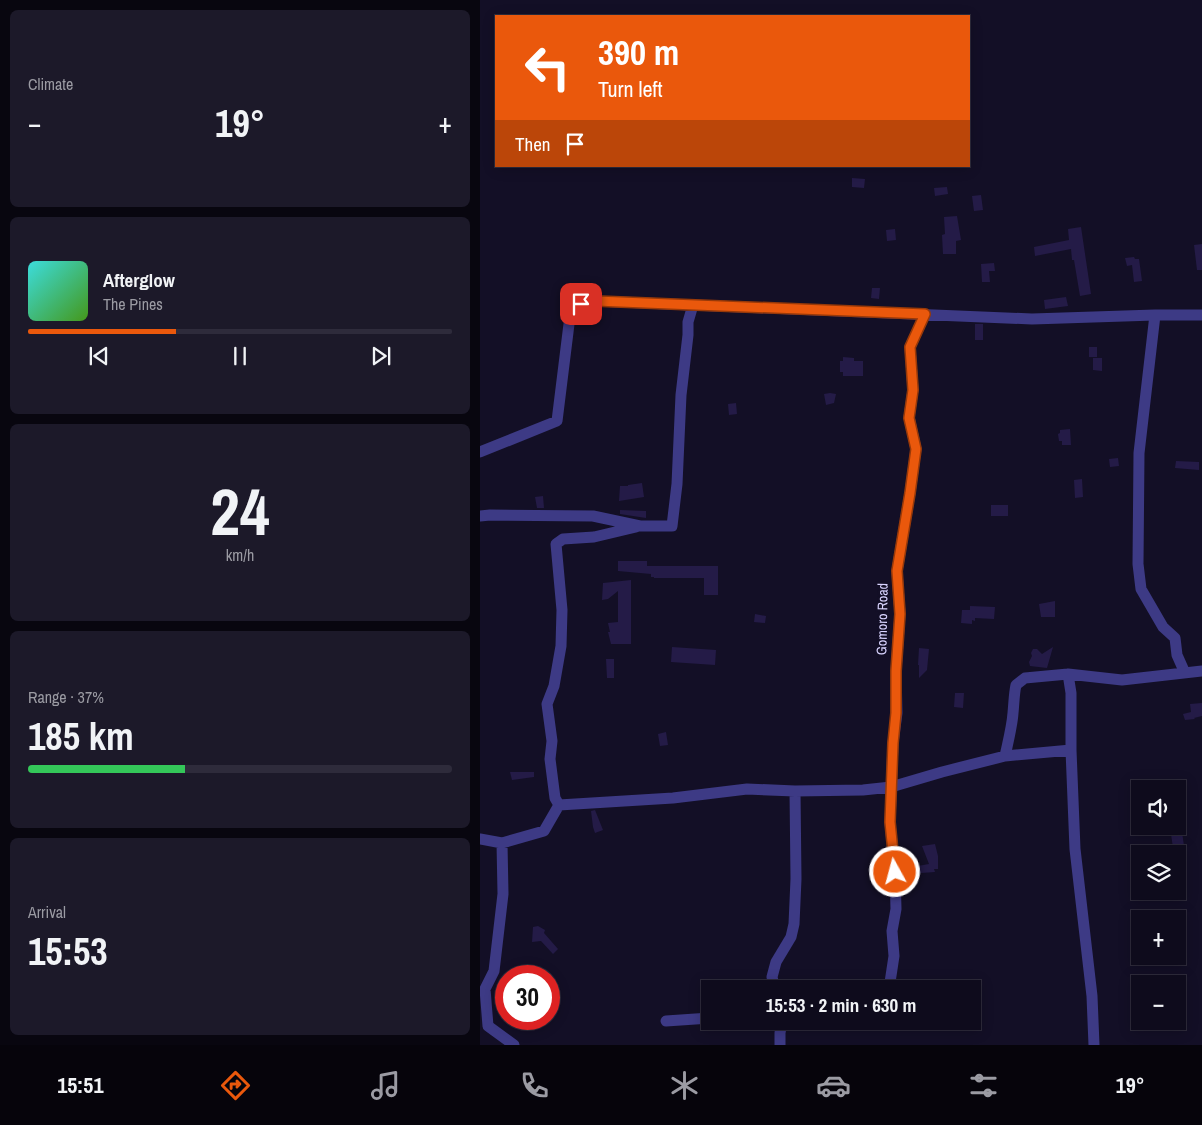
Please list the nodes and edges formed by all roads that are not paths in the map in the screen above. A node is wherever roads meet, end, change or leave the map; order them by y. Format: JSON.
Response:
{"nodes":[{"id":1,"x":693,"y":305,"type":"junction"},
{"id":2,"x":925,"y":314,"type":"junction"},
{"id":3,"x":1155,"y":315,"type":"junction"},
{"id":4,"x":1202,"y":315,"type":"edge"},
{"id":5,"x":480,"y":452,"type":"edge"},
{"id":6,"x":480,"y":516,"type":"edge"},
{"id":7,"x":640,"y":526,"type":"junction"},
{"id":8,"x":1202,"y":671,"type":"edge"},
{"id":9,"x":1185,"y":673,"type":"junction"},
{"id":10,"x":1068,"y":674,"type":"junction"},
{"id":11,"x":1071,"y":750,"type":"junction"},
{"id":12,"x":1005,"y":756,"type":"junction"},
{"id":13,"x":891,"y":787,"type":"junction"},
{"id":14,"x":795,"y":791,"type":"junction"},
{"id":15,"x":559,"y":805,"type":"junction"},
{"id":16,"x":480,"y":839,"type":"edge"},
{"id":17,"x":502,"y":843,"type":"junction"},
{"id":18,"x":773,"y":980,"type":"edge"},
{"id":19,"x":890,"y":980,"type":"edge"},
{"id":20,"x":701,"y":1019,"type":"edge"},
{"id":21,"x":666,"y":1021,"type":"dead end"},
{"id":22,"x":780,"y":1030,"type":"edge"},
{"id":23,"x":514,"y":1045,"type":"edge"},
{"id":24,"x":780,"y":1045,"type":"edge"},
{"id":25,"x":1094,"y":1045,"type":"edge"}],
"edges":[{"from":1,"to":2,"type":"street"},
{"from":1,"to":5,"type":"street"},
{"from":1,"to":7,"type":"street"},
{"from":2,"to":3,"type":"street"},
{"from":2,"to":13,"type":"street","name":"Gomoro Road"},
{"from":3,"to":4,"type":"street"},
{"from":3,"to":9,"type":"street"},
{"from":6,"to":7,"type":"street"},
{"from":7,"to":15,"type":"street"},
{"from":8,"to":9,"type":"street"},
{"from":9,"to":10,"type":"street"},
{"from":10,"to":11,"type":"street"},
{"from":10,"to":12,"type":"street"},
{"from":11,"to":12,"type":"street"},
{"from":11,"to":25,"type":"street"},
{"from":12,"to":13,"type":"street"},
{"from":13,"to":14,"type":"street"},
{"from":13,"to":19,"type":"street","name":"Gomoro Road"},
{"from":14,"to":15,"type":"street"},
{"from":14,"to":18,"type":"street"},
{"from":15,"to":17,"type":"street"},
{"from":16,"to":17,"type":"street"},
{"from":17,"to":23,"type":"street"},
{"from":20,"to":21,"type":"street"},
{"from":22,"to":24,"type":"street"}]}
